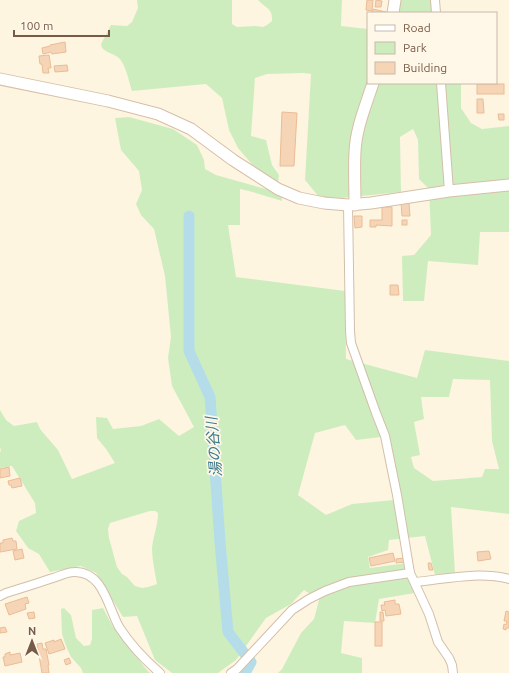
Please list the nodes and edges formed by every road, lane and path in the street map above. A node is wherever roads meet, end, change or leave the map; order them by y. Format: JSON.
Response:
{"nodes":[{"id":1,"x":395,"y":0,"type":"edge"},
{"id":2,"x":435,"y":0,"type":"edge"},
{"id":3,"x":393,"y":12,"type":"edge"},
{"id":4,"x":436,"y":12,"type":"edge"},
{"id":5,"x":0,"y":79,"type":"edge"},
{"id":6,"x":373,"y":84,"type":"edge"},
{"id":7,"x":441,"y":84,"type":"edge"},
{"id":8,"x":509,"y":185,"type":"edge"},
{"id":9,"x":449,"y":191,"type":"junction"},
{"id":10,"x":352,"y":205,"type":"junction"},
{"id":11,"x":410,"y":573,"type":"junction"},
{"id":12,"x":509,"y":579,"type":"edge"},
{"id":13,"x":415,"y":582,"type":"junction"},
{"id":14,"x":0,"y":596,"type":"edge"},
{"id":15,"x":160,"y":673,"type":"edge"},
{"id":16,"x":231,"y":673,"type":"edge"},
{"id":17,"x":453,"y":673,"type":"edge"}],
"edges":[{"from":1,"to":3,"type":"street"},
{"from":2,"to":4,"type":"street"},
{"from":5,"to":10,"type":"street"},
{"from":6,"to":10,"type":"street"},
{"from":7,"to":9,"type":"street"},
{"from":8,"to":9,"type":"street"},
{"from":9,"to":10,"type":"street"},
{"from":10,"to":11,"type":"street"},
{"from":11,"to":13,"type":"street"},
{"from":11,"to":16,"type":"street"},
{"from":12,"to":13,"type":"street"},
{"from":13,"to":17,"type":"street"},
{"from":14,"to":15,"type":"street"}]}
